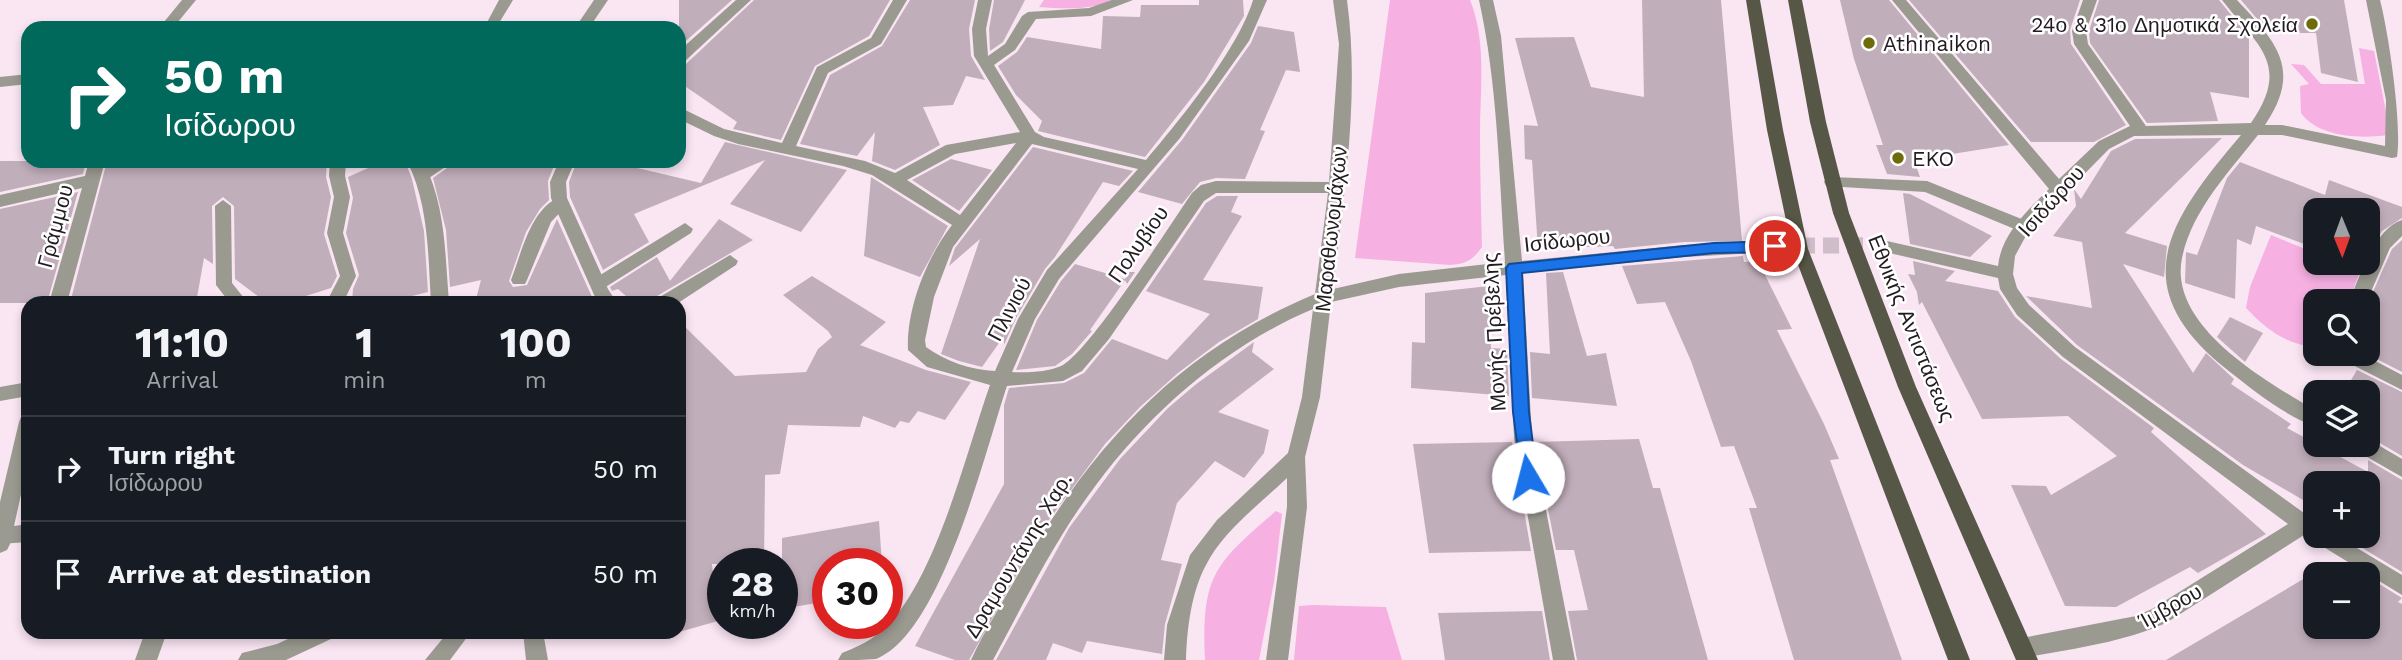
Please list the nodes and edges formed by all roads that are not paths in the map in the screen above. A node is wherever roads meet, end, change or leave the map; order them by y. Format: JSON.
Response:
{"nodes":[{"id":1,"x":189,"y":0,"type":"edge"},
{"id":2,"x":506,"y":0,"type":"edge"},
{"id":3,"x":601,"y":0,"type":"edge"},
{"id":4,"x":744,"y":0,"type":"edge"},
{"id":5,"x":900,"y":0,"type":"edge"},
{"id":6,"x":985,"y":0,"type":"edge"},
{"id":7,"x":1126,"y":0,"type":"edge"},
{"id":8,"x":1260,"y":0,"type":"edge"},
{"id":9,"x":1340,"y":0,"type":"edge"},
{"id":10,"x":1486,"y":0,"type":"edge"},
{"id":11,"x":1754,"y":0,"type":"edge"},
{"id":12,"x":1794,"y":0,"type":"edge"},
{"id":13,"x":1899,"y":0,"type":"edge"},
{"id":14,"x":2090,"y":0,"type":"edge"},
{"id":15,"x":2229,"y":0,"type":"edge"},
{"id":16,"x":2373,"y":0,"type":"edge"},
{"id":17,"x":172,"y":21,"type":"edge"},
{"id":18,"x":494,"y":21,"type":"edge"},
{"id":19,"x":587,"y":21,"type":"edge"},
{"id":20,"x":2385,"y":46,"type":"junction"},
{"id":21,"x":2402,"y":50,"type":"edge"},
{"id":22,"x":686,"y":53,"type":"edge"},
{"id":23,"x":985,"y":65,"type":"junction"},
{"id":24,"x":21,"y":80,"type":"edge"},
{"id":25,"x":0,"y":82,"type":"edge"},
{"id":26,"x":686,"y":117,"type":"edge"},
{"id":27,"x":2140,"y":129,"type":"junction"},
{"id":28,"x":2255,"y":130,"type":"junction"},
{"id":29,"x":1030,"y":136,"type":"junction"},
{"id":30,"x":788,"y":149,"type":"junction"},
{"id":31,"x":2397,"y":158,"type":"edge"},
{"id":32,"x":1149,"y":166,"type":"junction"},
{"id":33,"x":94,"y":168,"type":"edge"},
{"id":34,"x":338,"y":168,"type":"edge"},
{"id":35,"x":419,"y":168,"type":"edge"},
{"id":36,"x":564,"y":168,"type":"edge"},
{"id":37,"x":90,"y":180,"type":"junction"},
{"id":38,"x":894,"y":180,"type":"junction"},
{"id":39,"x":1832,"y":182,"type":"junction"},
{"id":40,"x":1337,"y":188,"type":"junction"},
{"id":41,"x":2058,"y":189,"type":"junction"},
{"id":42,"x":0,"y":201,"type":"edge"},
{"id":43,"x":561,"y":203,"type":"junction"},
{"id":44,"x":223,"y":206,"type":"dead end"},
{"id":45,"x":962,"y":224,"type":"junction"},
{"id":46,"x":2023,"y":226,"type":"junction"},
{"id":47,"x":2402,"y":226,"type":"edge"},
{"id":48,"x":685,"y":229,"type":"dead end"},
{"id":49,"x":1878,"y":245,"type":"tunnel mouth"},
{"id":50,"x":2383,"y":245,"type":"junction"},
{"id":51,"x":1775,"y":246,"type":"tunnel mouth"},
{"id":52,"x":2402,"y":251,"type":"edge"},
{"id":53,"x":730,"y":261,"type":"dead end"},
{"id":54,"x":1514,"y":268,"type":"junction"},
{"id":55,"x":2005,"y":274,"type":"junction"},
{"id":56,"x":519,"y":279,"type":"dead end"},
{"id":57,"x":598,"y":284,"type":"junction"},
{"id":58,"x":2362,"y":289,"type":"edge"},
{"id":59,"x":60,"y":296,"type":"edge"},
{"id":60,"x":234,"y":296,"type":"edge"},
{"id":61,"x":338,"y":296,"type":"edge"},
{"id":62,"x":439,"y":296,"type":"edge"},
{"id":63,"x":605,"y":296,"type":"edge"},
{"id":64,"x":675,"y":296,"type":"edge"},
{"id":65,"x":1324,"y":298,"type":"junction"},
{"id":66,"x":2370,"y":366,"type":"edge"},
{"id":67,"x":999,"y":379,"type":"junction"},
{"id":68,"x":2402,"y":383,"type":"edge"},
{"id":69,"x":21,"y":390,"type":"edge"},
{"id":70,"x":0,"y":394,"type":"edge"},
{"id":71,"x":2303,"y":411,"type":"edge"},
{"id":72,"x":21,"y":452,"type":"edge"},
{"id":73,"x":2380,"y":456,"type":"edge"},
{"id":74,"x":1296,"y":457,"type":"junction"},
{"id":75,"x":2402,"y":469,"type":"edge"},
{"id":76,"x":2303,"y":524,"type":"edge"},
{"id":77,"x":2303,"y":532,"type":"edge"},
{"id":78,"x":21,"y":534,"type":"edge"},
{"id":79,"x":1,"y":538,"type":"edge"},
{"id":80,"x":2341,"y":548,"type":"edge"},
{"id":81,"x":2402,"y":586,"type":"edge"},
{"id":82,"x":152,"y":639,"type":"edge"},
{"id":83,"x":307,"y":639,"type":"edge"},
{"id":84,"x":455,"y":639,"type":"edge"},
{"id":85,"x":534,"y":639,"type":"edge"},
{"id":86,"x":2024,"y":654,"type":"edge"},
{"id":87,"x":146,"y":660,"type":"edge"},
{"id":88,"x":256,"y":660,"type":"edge"},
{"id":89,"x":436,"y":660,"type":"edge"},
{"id":90,"x":537,"y":660,"type":"edge"},
{"id":91,"x":849,"y":660,"type":"edge"},
{"id":92,"x":982,"y":660,"type":"edge"},
{"id":93,"x":1175,"y":660,"type":"edge"},
{"id":94,"x":1277,"y":660,"type":"edge"},
{"id":95,"x":1564,"y":660,"type":"edge"},
{"id":96,"x":1959,"y":660,"type":"edge"}],
"edges":[{"from":1,"to":17,"type":"street"},
{"from":2,"to":18,"type":"street"},
{"from":3,"to":19,"type":"street"},
{"from":4,"to":22,"type":"street"},
{"from":5,"to":30,"type":"street"},
{"from":6,"to":23,"type":"street"},
{"from":7,"to":23,"type":"street"},
{"from":8,"to":32,"type":"street","name":"Πλινιού"},
{"from":9,"to":40,"type":"street","name":"Μαραθωνομάχων"},
{"from":10,"to":54,"type":"street","name":"Μονής Πρέβελης"},
{"from":11,"to":96,"type":"main road"},
{"from":12,"to":39,"type":"main road","name":"Εθνικής Αντιστάσεως"},
{"from":13,"to":41,"type":"street"},
{"from":14,"to":27,"type":"street"},
{"from":15,"to":28,"type":"street"},
{"from":16,"to":20,"type":"street"},
{"from":20,"to":21,"type":"street"},
{"from":20,"to":31,"type":"street"},
{"from":23,"to":29,"type":"street"},
{"from":24,"to":25,"type":"street"},
{"from":26,"to":30,"type":"street"},
{"from":27,"to":28,"type":"street","name":"Ισιδώρου"},
{"from":27,"to":41,"type":"street","name":"Ισιδώρου"},
{"from":28,"to":31,"type":"street","name":"Ισιδώρου"},
{"from":28,"to":71,"type":"street"},
{"from":29,"to":32,"type":"street"},
{"from":29,"to":38,"type":"street"},
{"from":29,"to":45,"type":"street"},
{"from":30,"to":38,"type":"street"},
{"from":32,"to":67,"type":"street","name":"Πλινιού"},
{"from":33,"to":37,"type":"street","name":"Γράμμου"},
{"from":34,"to":61,"type":"street"},
{"from":35,"to":62,"type":"street"},
{"from":36,"to":43,"type":"street"},
{"from":37,"to":42,"type":"street"},
{"from":37,"to":59,"type":"street","name":"Γράμμου"},
{"from":38,"to":45,"type":"street"},
{"from":39,"to":46,"type":"street"},
{"from":39,"to":86,"type":"main road","name":"Εθνικής Αντιστάσεως"},
{"from":40,"to":65,"type":"street","name":"Μαραθωνομάχων"},
{"from":40,"to":67,"type":"street","name":"Πολυβίου"},
{"from":41,"to":46,"type":"street","name":"Ισιδώρου"},
{"from":43,"to":56,"type":"street"},
{"from":43,"to":57,"type":"street"},
{"from":44,"to":60,"type":"street"},
{"from":45,"to":67,"type":"street"},
{"from":46,"to":55,"type":"street","name":"Ισιδώρου"},
{"from":47,"to":50,"type":"street"},
{"from":48,"to":57,"type":"street"},
{"from":49,"to":55,"type":"street"},
{"from":50,"to":52,"type":"street"},
{"from":50,"to":58,"type":"street"},
{"from":51,"to":54,"type":"street","name":"Ισίδωρου"},
{"from":53,"to":64,"type":"street"},
{"from":54,"to":65,"type":"street","name":"Ισίδωρου"},
{"from":54,"to":95,"type":"street","name":"Μονής Πρέβελης"},
{"from":55,"to":76,"type":"street"},
{"from":57,"to":63,"type":"street"},
{"from":65,"to":74,"type":"street","name":"Μαραθωνομάχων"},
{"from":65,"to":92,"type":"street","name":"Δραμουντάνης Χαρ."},
{"from":66,"to":68,"type":"street"},
{"from":67,"to":91,"type":"street","name":"Πλινιού"},
{"from":69,"to":70,"type":"street"},
{"from":72,"to":79,"type":"street"},
{"from":73,"to":75,"type":"street"},
{"from":74,"to":93,"type":"street"},
{"from":74,"to":94,"type":"street","name":"Μαραθωνομάχων"},
{"from":77,"to":86,"type":"street","name":"Ίμβρου"},
{"from":78,"to":79,"type":"street"},
{"from":80,"to":81,"type":"street"},
{"from":82,"to":87,"type":"street"},
{"from":83,"to":88,"type":"street"},
{"from":84,"to":89,"type":"street"},
{"from":85,"to":90,"type":"street"}]}
